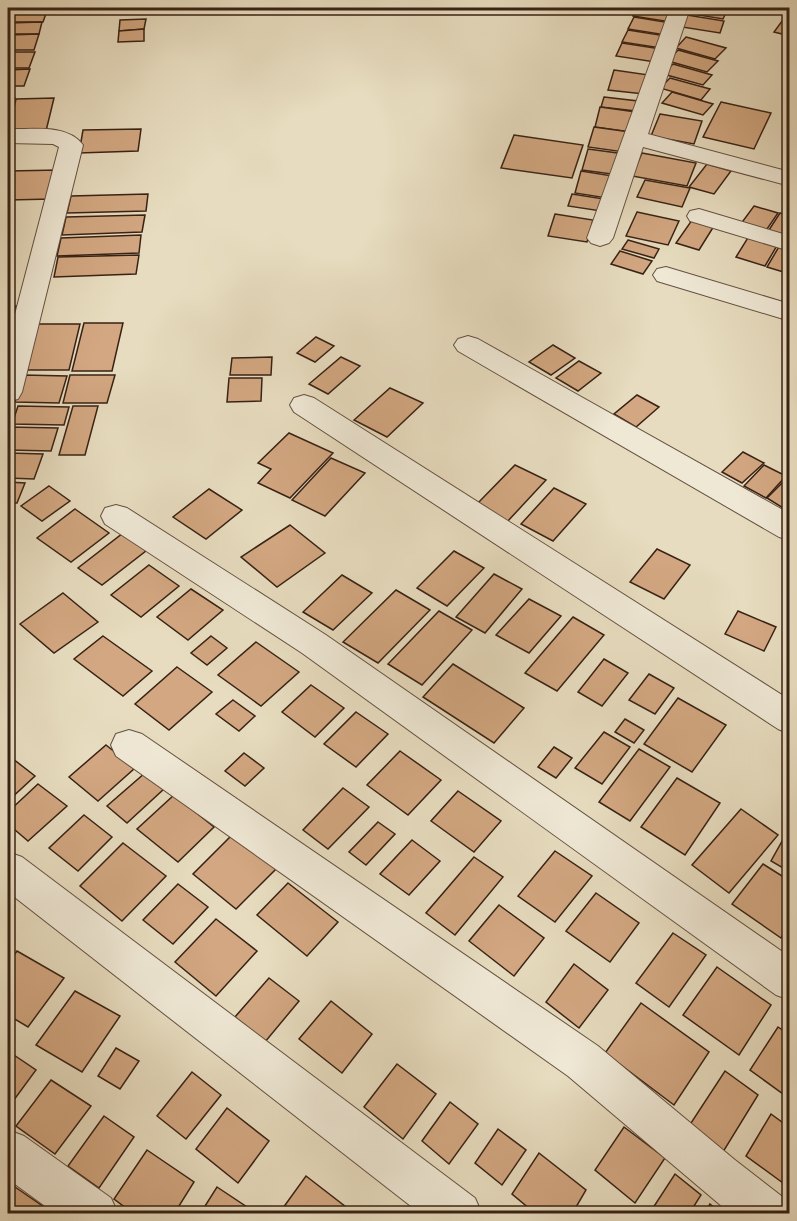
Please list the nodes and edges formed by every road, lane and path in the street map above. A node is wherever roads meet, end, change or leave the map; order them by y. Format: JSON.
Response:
{"nodes":[{"id":1,"x":680,"y":8,"type":"edge"},
{"id":2,"x":8,"y":136,"type":"edge"},
{"id":3,"x":635,"y":138,"type":"junction"},
{"id":4,"x":789,"y":179,"type":"edge"},
{"id":5,"x":699,"y":216,"type":"dead end"},
{"id":6,"x":600,"y":237,"type":"dead end"},
{"id":7,"x":789,"y":244,"type":"edge"},
{"id":8,"x":666,"y":275,"type":"dead end"},
{"id":9,"x":789,"y":313,"type":"edge"},
{"id":10,"x":468,"y":345,"type":"dead end"},
{"id":11,"x":8,"y":392,"type":"edge"},
{"id":12,"x":304,"y":405,"type":"dead end"},
{"id":13,"x":116,"y":516,"type":"dead end"},
{"id":14,"x":789,"y":529,"type":"edge"},
{"id":15,"x":789,"y":719,"type":"edge"},
{"id":16,"x":129,"y":745,"type":"dead end"},
{"id":17,"x":8,"y":869,"type":"edge"},
{"id":18,"x":789,"y":981,"type":"edge"},
{"id":19,"x":8,"y":1152,"type":"edge"},
{"id":20,"x":95,"y":1214,"type":"edge"},
{"id":21,"x":459,"y":1214,"type":"edge"},
{"id":22,"x":768,"y":1214,"type":"edge"}],
"edges":[{"from":1,"to":3,"type":"street"},
{"from":2,"to":11,"type":"street"},
{"from":3,"to":4,"type":"street"},
{"from":3,"to":6,"type":"street"},
{"from":5,"to":7,"type":"street"},
{"from":8,"to":9,"type":"street"},
{"from":10,"to":14,"type":"street"},
{"from":12,"to":15,"type":"street"},
{"from":13,"to":18,"type":"street"},
{"from":16,"to":22,"type":"street"},
{"from":17,"to":21,"type":"street"},
{"from":19,"to":20,"type":"street"}]}
